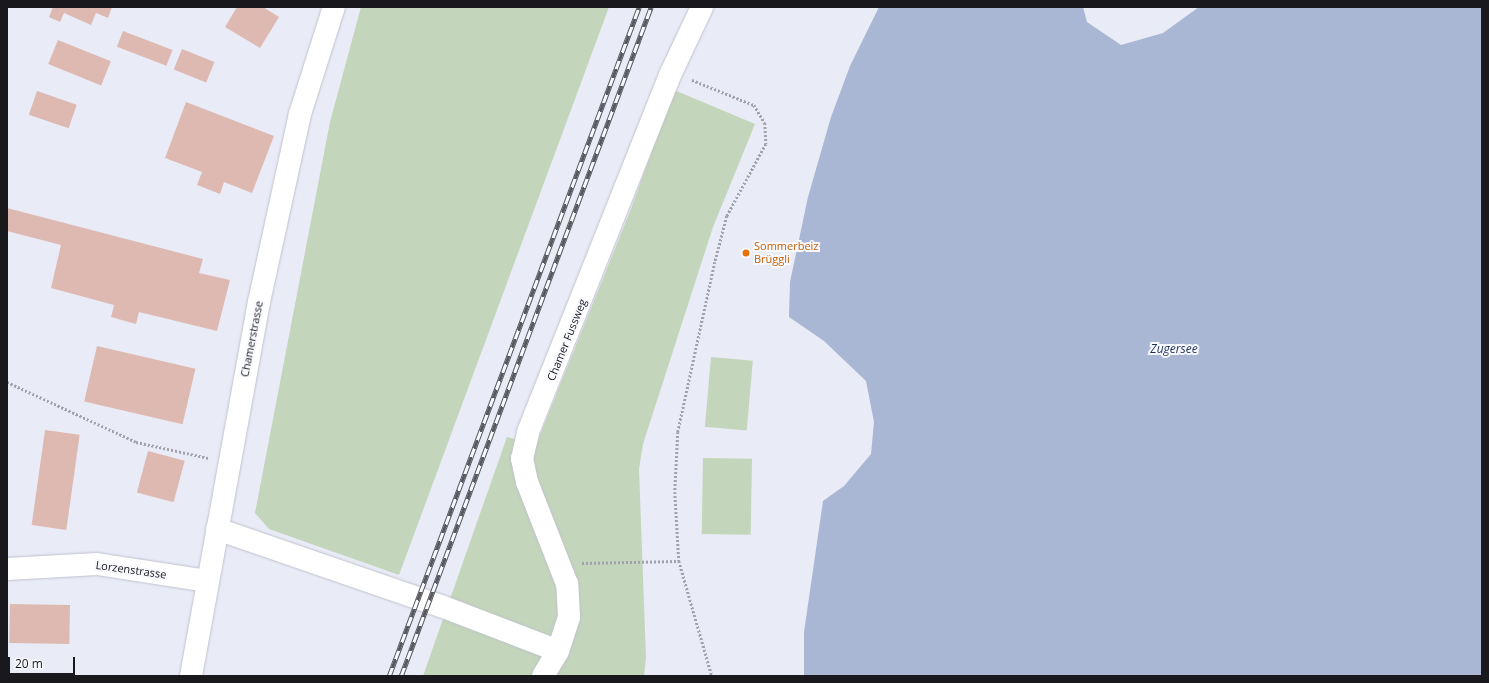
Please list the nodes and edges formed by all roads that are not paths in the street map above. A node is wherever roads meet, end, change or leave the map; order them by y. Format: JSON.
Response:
{"nodes":[{"id":1,"x":334,"y":7,"type":"edge"},
{"id":2,"x":702,"y":7,"type":"edge"},
{"id":3,"x":217,"y":529,"type":"junction"},
{"id":4,"x":7,"y":569,"type":"edge"},
{"id":5,"x":207,"y":581,"type":"junction"},
{"id":6,"x":558,"y":651,"type":"junction"},
{"id":7,"x":191,"y":676,"type":"edge"},
{"id":8,"x":543,"y":676,"type":"edge"}],
"edges":[{"from":1,"to":3,"type":"main road","name":"Chamerstrasse"},
{"from":2,"to":6,"type":"main road","name":"Chamer Fussweg"},
{"from":3,"to":5,"type":"main road","name":"Chamerstrasse"},
{"from":3,"to":6,"type":"main road"},
{"from":4,"to":5,"type":"main road","name":"Lorzenstrasse"},
{"from":5,"to":7,"type":"main road","name":"Chamerstrasse"},
{"from":6,"to":8,"type":"main road","name":"Chamer Fussweg"}]}
